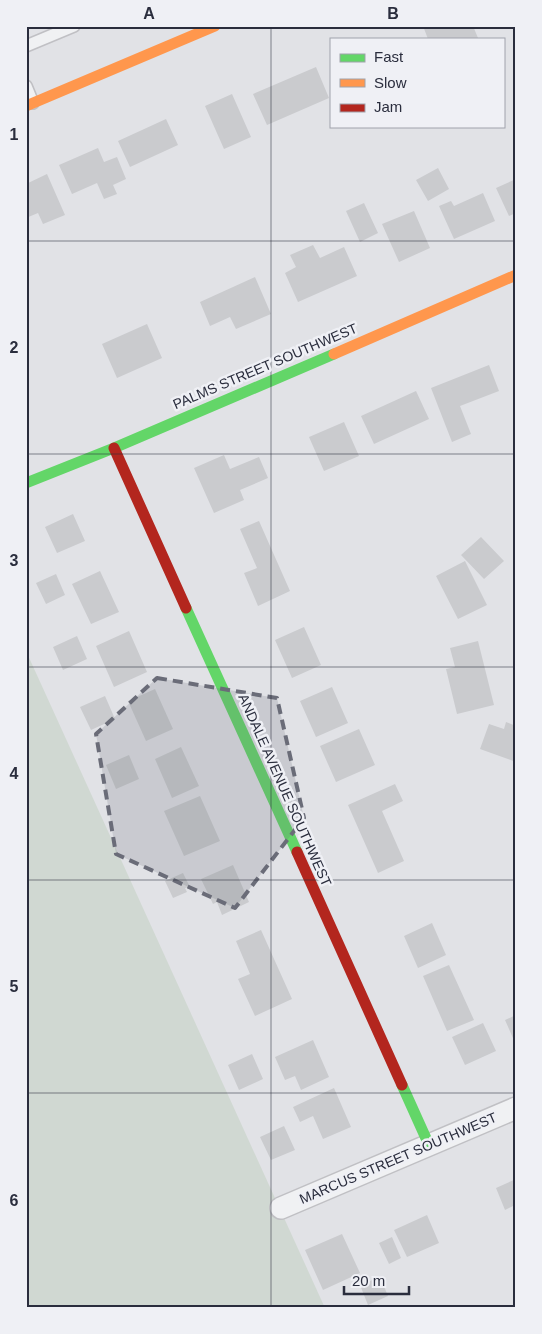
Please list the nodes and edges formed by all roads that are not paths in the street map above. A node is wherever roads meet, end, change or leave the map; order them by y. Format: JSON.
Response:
{"nodes":[{"id":1,"x":74,"y":26,"type":"edge"},
{"id":2,"x":215,"y":26,"type":"edge"},
{"id":3,"x":26,"y":46,"type":"edge"},
{"id":4,"x":26,"y":86,"type":"edge"},
{"id":5,"x":30,"y":104,"type":"edge"},
{"id":6,"x":516,"y":275,"type":"edge"},
{"id":7,"x":114,"y":448,"type":"junction"},
{"id":8,"x":26,"y":483,"type":"edge"},
{"id":9,"x":516,"y":1108,"type":"edge"},
{"id":10,"x":429,"y":1145,"type":"junction"},
{"id":11,"x":281,"y":1208,"type":"dead end"}],
"edges":[{"from":1,"to":3,"type":"lane"},
{"from":2,"to":5,"type":"street"},
{"from":4,"to":5,"type":"lane"},
{"from":6,"to":7,"type":"street","name":"PALMS STREET SOUTHWEST"},
{"from":7,"to":8,"type":"street","name":"PALMS STREET SOUTHWEST"},
{"from":7,"to":10,"type":"street","name":"ANDALE AVENUE SOUTHWEST"},
{"from":9,"to":10,"type":"street","name":"MARCUS STREET SOUTHWEST"},
{"from":10,"to":11,"type":"street","name":"MARCUS STREET SOUTHWEST"}]}
